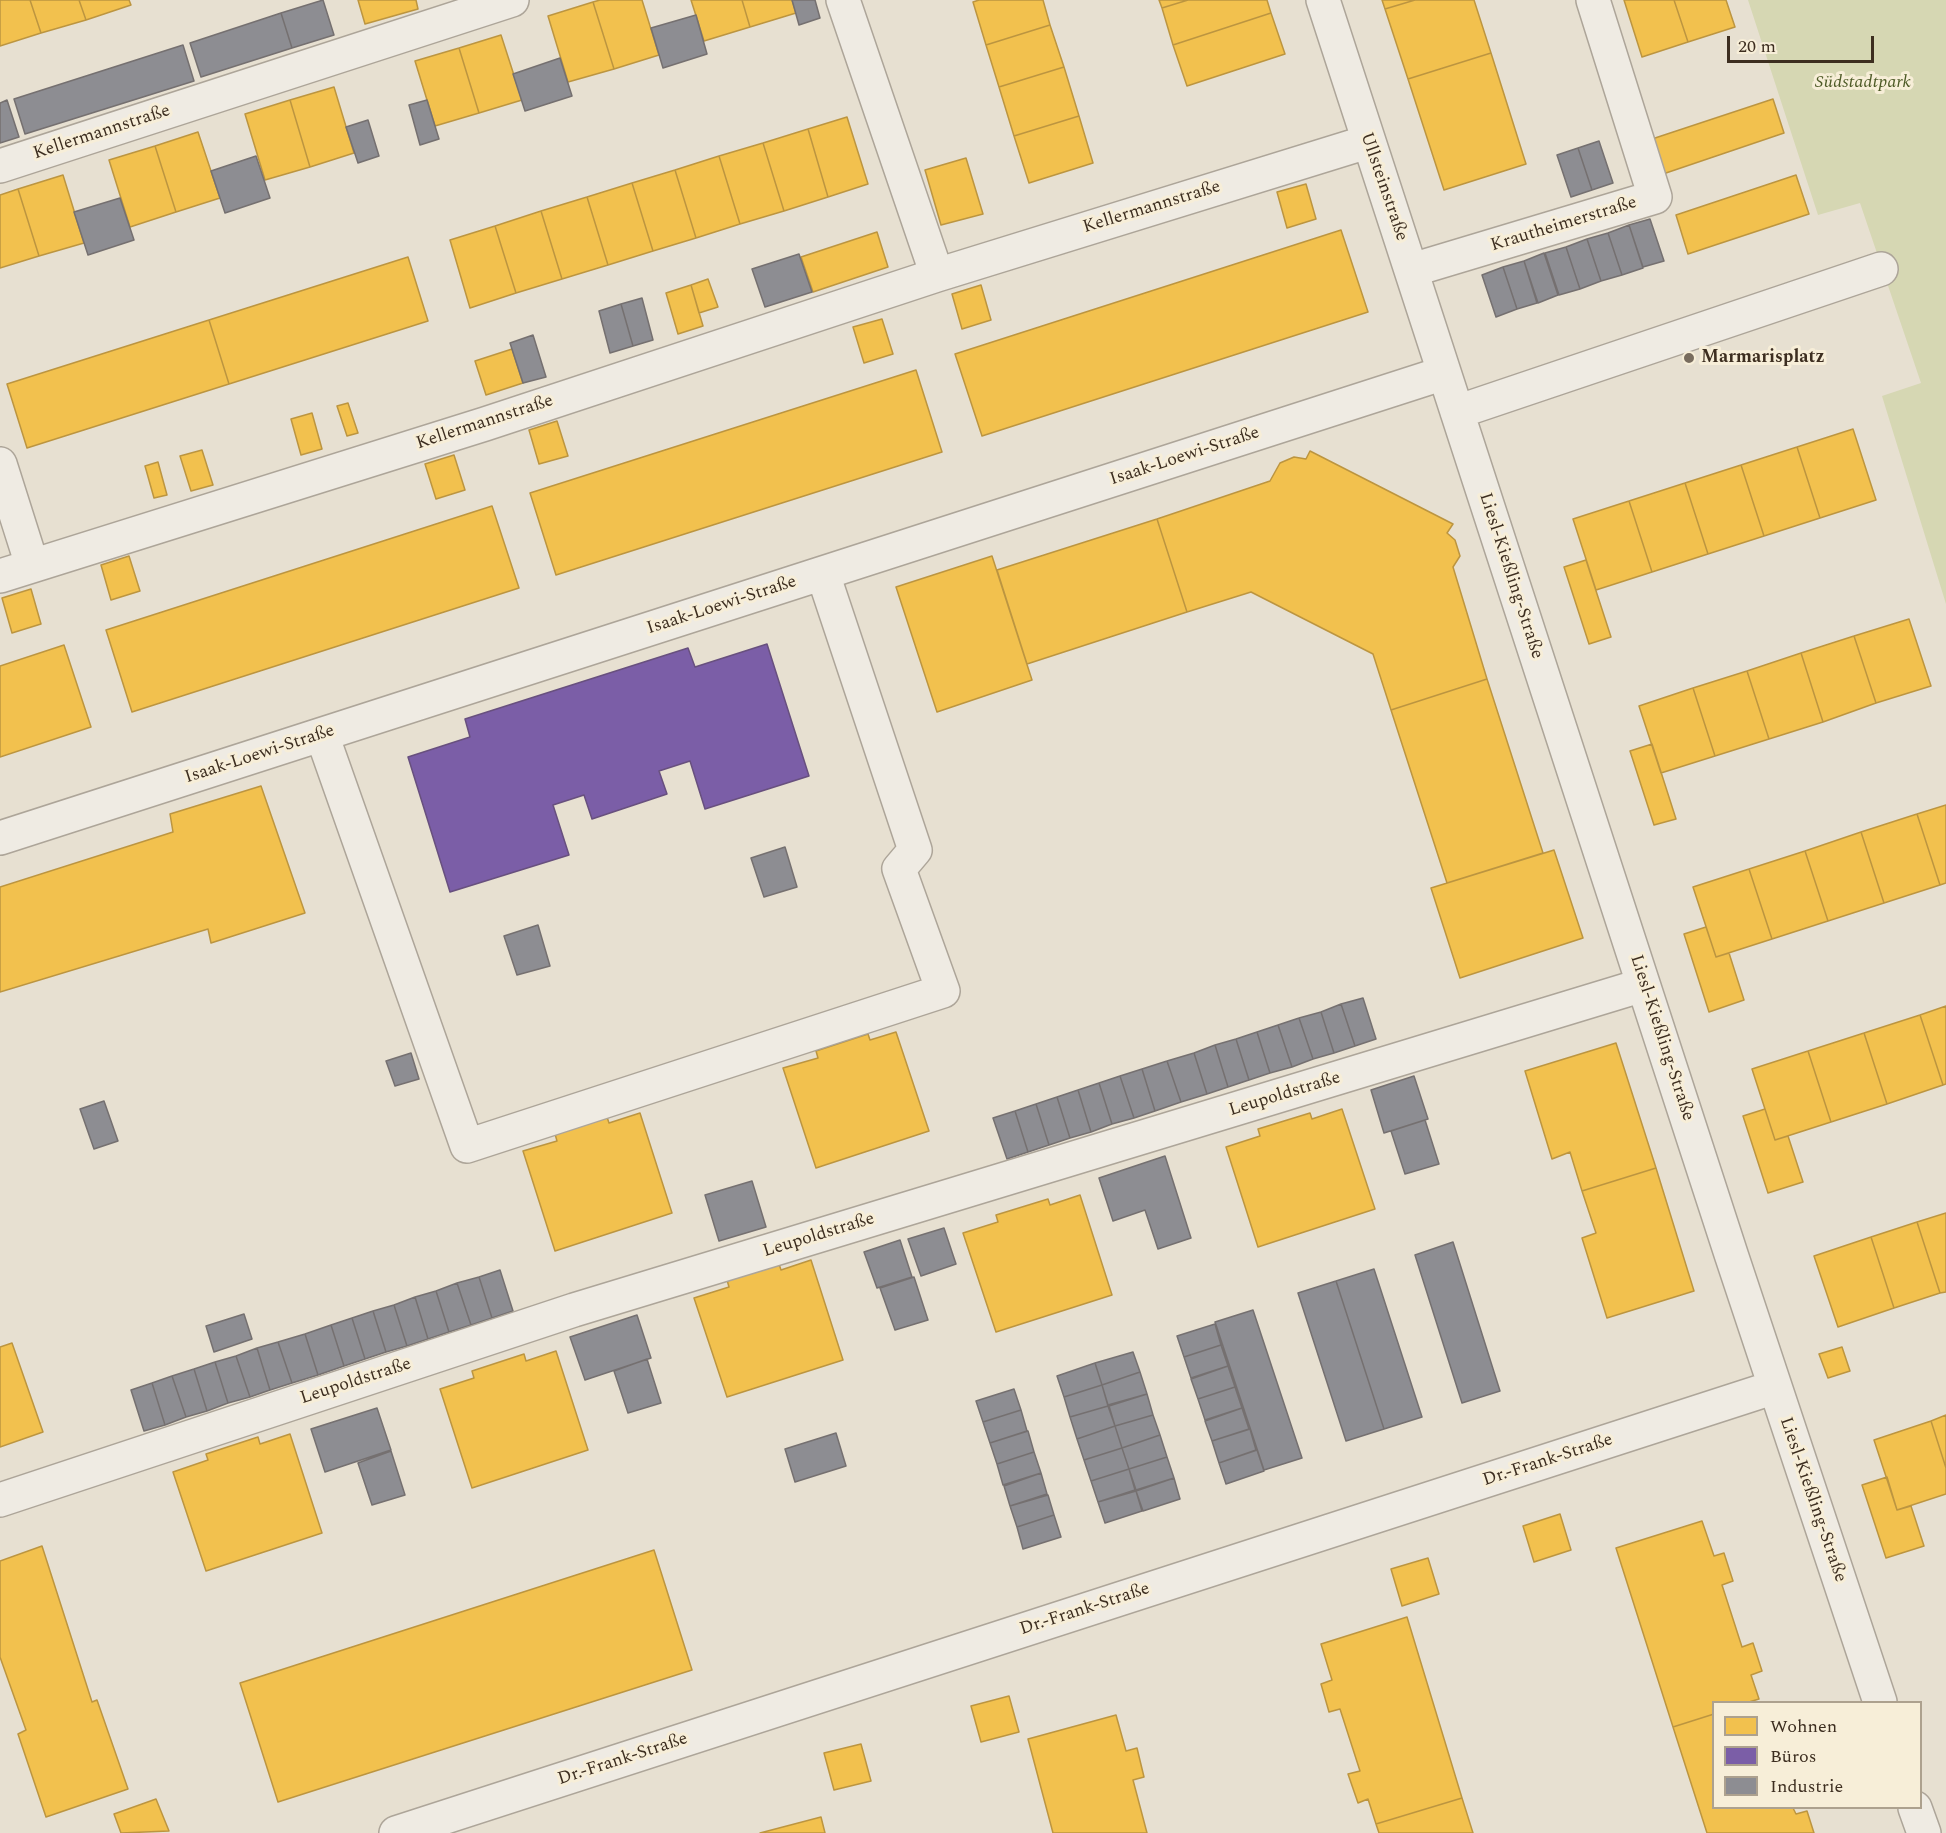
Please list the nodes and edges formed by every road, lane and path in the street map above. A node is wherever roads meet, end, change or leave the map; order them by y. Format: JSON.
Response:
{"nodes":[{"id":1,"x":512,"y":0,"type":"edge"},
{"id":2,"x":843,"y":0,"type":"edge"},
{"id":3,"x":1323,"y":0,"type":"edge"},
{"id":4,"x":1593,"y":0,"type":"edge"},
{"id":5,"x":1367,"y":142,"type":"junction"},
{"id":6,"x":0,"y":166,"type":"edge"},
{"id":7,"x":1881,"y":269,"type":"dead end"},
{"id":8,"x":1412,"y":270,"type":"junction"},
{"id":9,"x":937,"y":275,"type":"junction"},
{"id":10,"x":1444,"y":373,"type":"junction"},
{"id":11,"x":1457,"y":412,"type":"junction"},
{"id":12,"x":0,"y":464,"type":"edge"},
{"id":13,"x":32,"y":566,"type":"junction"},
{"id":14,"x":823,"y":574,"type":"junction"},
{"id":15,"x":0,"y":576,"type":"edge"},
{"id":16,"x":322,"y":735,"type":"junction"},
{"id":17,"x":0,"y":838,"type":"edge"},
{"id":18,"x":1643,"y":985,"type":"junction"},
{"id":19,"x":1775,"y":1387,"type":"junction"},
{"id":20,"x":0,"y":1500,"type":"edge"},
{"id":21,"x":1880,"y":1701,"type":"edge"},
{"id":22,"x":1916,"y":1809,"type":"edge"},
{"id":23,"x":396,"y":1833,"type":"edge"},
{"id":24,"x":1924,"y":1833,"type":"edge"}],
"edges":[{"from":1,"to":6,"type":"street","name":"Kellermannstraße"},
{"from":2,"to":9,"type":"street"},
{"from":3,"to":5,"type":"street","name":"Ullsteinstraße"},
{"from":4,"to":8,"type":"street","name":"Krautheimerstraße"},
{"from":5,"to":8,"type":"street","name":"Ullsteinstraße"},
{"from":5,"to":9,"type":"street","name":"Kellermannstraße"},
{"from":7,"to":11,"type":"street"},
{"from":8,"to":10,"type":"street","name":"Ullsteinstraße"},
{"from":9,"to":13,"type":"street","name":"Kellermannstraße"},
{"from":10,"to":11,"type":"street","name":"Liesl-Kießling-Straße"},
{"from":10,"to":14,"type":"street","name":"Isaak-Loewi-Straße"},
{"from":11,"to":18,"type":"street","name":"Liesl-Kießling-Straße"},
{"from":12,"to":13,"type":"street"},
{"from":13,"to":15,"type":"street","name":"Kellermannstraße"},
{"from":14,"to":16,"type":"street","name":"Isaak-Loewi-Straße"},
{"from":14,"to":16,"type":"street"},
{"from":16,"to":17,"type":"street","name":"Isaak-Loewi-Straße"},
{"from":18,"to":19,"type":"street","name":"Liesl-Kießling-Straße"},
{"from":18,"to":20,"type":"street","name":"Leupoldstraße"},
{"from":19,"to":21,"type":"street","name":"Liesl-Kießling-Straße"},
{"from":19,"to":23,"type":"street","name":"Dr.-Frank-Straße"},
{"from":22,"to":24,"type":"street"}]}
